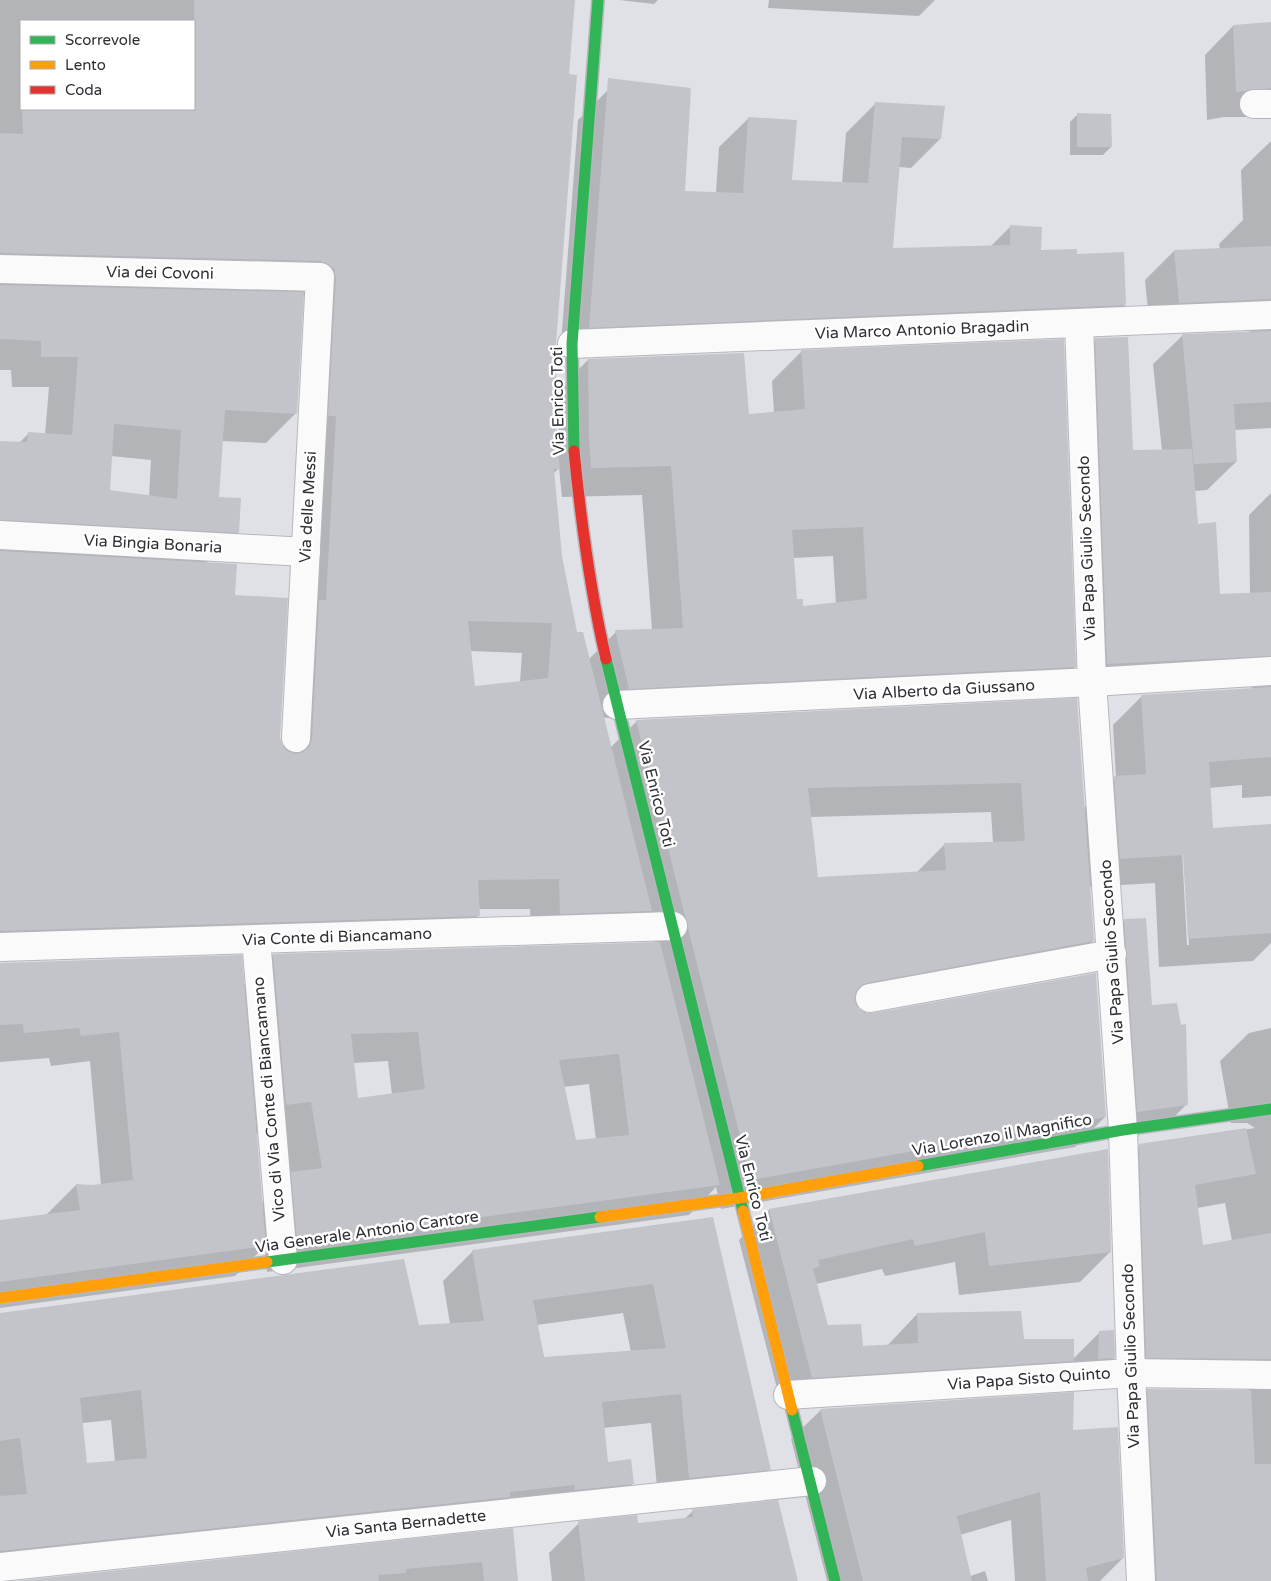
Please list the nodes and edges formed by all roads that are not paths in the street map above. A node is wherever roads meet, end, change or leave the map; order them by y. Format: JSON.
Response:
{"nodes":[{"id":1,"x":598,"y":0,"type":"edge"},
{"id":2,"x":0,"y":269,"type":"edge"},
{"id":3,"x":320,"y":277,"type":"joint"},
{"id":4,"x":1271,"y":316,"type":"edge"},
{"id":5,"x":1079,"y":323,"type":"junction"},
{"id":6,"x":572,"y":344,"type":"junction"},
{"id":7,"x":0,"y":535,"type":"edge"},
{"id":8,"x":306,"y":552,"type":"junction"},
{"id":9,"x":1271,"y":671,"type":"edge"},
{"id":10,"x":1092,"y":682,"type":"junction"},
{"id":11,"x":617,"y":705,"type":"junction"},
{"id":12,"x":296,"y":738,"type":"dead end"},
{"id":13,"x":673,"y":926,"type":"junction"},
{"id":14,"x":256,"y":939,"type":"junction"},
{"id":15,"x":0,"y":947,"type":"edge"},
{"id":16,"x":1112,"y":954,"type":"junction"},
{"id":17,"x":870,"y":998,"type":"dead end"},
{"id":18,"x":1271,"y":1109,"type":"edge"},
{"id":19,"x":1124,"y":1130,"type":"junction"},
{"id":20,"x":739,"y":1198,"type":"junction"},
{"id":21,"x":283,"y":1260,"type":"junction"},
{"id":22,"x":0,"y":1298,"type":"edge"},
{"id":23,"x":1131,"y":1373,"type":"junction"},
{"id":24,"x":1271,"y":1375,"type":"edge"},
{"id":25,"x":788,"y":1395,"type":"junction"},
{"id":26,"x":812,"y":1481,"type":"junction"},
{"id":27,"x":0,"y":1567,"type":"edge"},
{"id":28,"x":835,"y":1581,"type":"edge"},
{"id":29,"x":1142,"y":1581,"type":"edge"}],
"edges":[{"from":1,"to":6,"type":"street","name":"Via Enrico Toti"},
{"from":2,"to":3,"type":"street","name":"Via dei Covoni"},
{"from":3,"to":8,"type":"street","name":"Via delle Messi"},
{"from":4,"to":5,"type":"street","name":"Via Marco Antonio Bragadin"},
{"from":5,"to":6,"type":"street","name":"Via Marco Antonio Bragadin"},
{"from":5,"to":10,"type":"street","name":"Via Papa Giulio Secondo"},
{"from":6,"to":11,"type":"street","name":"Via Enrico Toti"},
{"from":7,"to":8,"type":"street","name":"Via Bingia Bonaria"},
{"from":8,"to":12,"type":"street","name":"Via delle Messi"},
{"from":9,"to":10,"type":"street","name":"Via Alberto da Giussano"},
{"from":10,"to":11,"type":"street","name":"Via Alberto da Giussano"},
{"from":10,"to":16,"type":"street","name":"Via Papa Giulio Secondo"},
{"from":11,"to":13,"type":"street","name":"Via Enrico Toti"},
{"from":13,"to":14,"type":"street","name":"Via Conte di Biancamano"},
{"from":13,"to":20,"type":"street","name":"Via Enrico Toti"},
{"from":14,"to":15,"type":"street","name":"Via Conte di Biancamano"},
{"from":14,"to":21,"type":"street","name":"Vico di Via Conte di Biancamano"},
{"from":16,"to":17,"type":"street"},
{"from":16,"to":19,"type":"street","name":"Via Papa Giulio Secondo"},
{"from":18,"to":19,"type":"street","name":"Via Lorenzo il Magnifico"},
{"from":19,"to":20,"type":"street","name":"Via Lorenzo il Magnifico"},
{"from":19,"to":23,"type":"street","name":"Via Papa Giulio Secondo"},
{"from":20,"to":21,"type":"street","name":"Via Generale Antonio Cantore"},
{"from":20,"to":25,"type":"street","name":"Via Enrico Toti"},
{"from":21,"to":22,"type":"street","name":"Via Generale Antonio Cantore"},
{"from":23,"to":24,"type":"street","name":"Via Papa Sisto Quinto"},
{"from":23,"to":25,"type":"street","name":"Via Papa Sisto Quinto"},
{"from":23,"to":29,"type":"street","name":"Via Papa Giulio Secondo"},
{"from":25,"to":26,"type":"street","name":"Via Enrico Toti"},
{"from":26,"to":27,"type":"street","name":"Via Santa Bernadette"},
{"from":26,"to":28,"type":"street","name":"Via Enrico Toti"}]}
